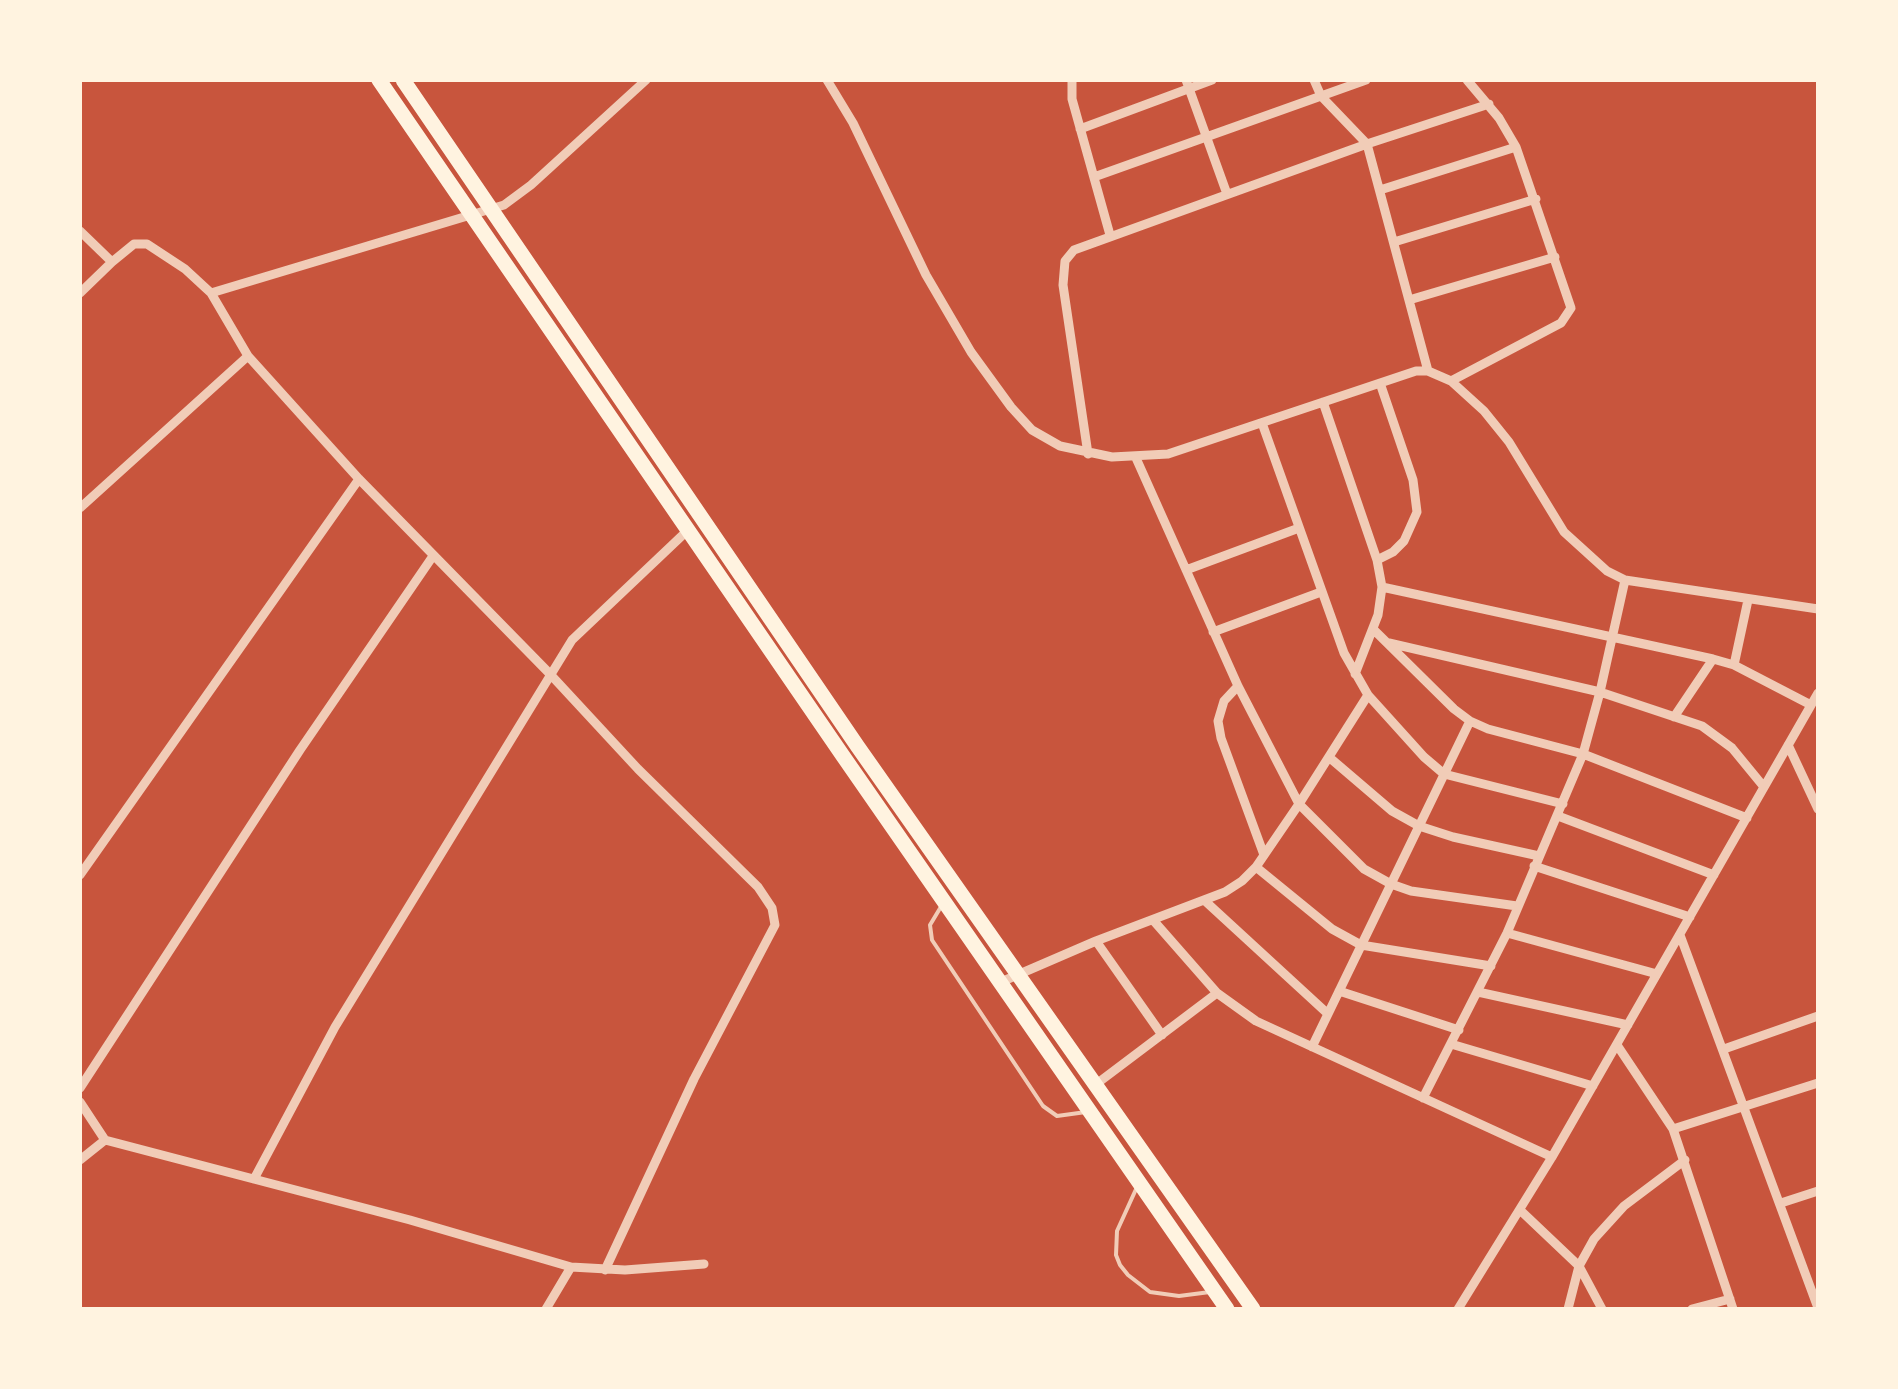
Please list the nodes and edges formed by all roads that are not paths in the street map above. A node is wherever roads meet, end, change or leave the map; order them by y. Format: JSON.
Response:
{"nodes":[{"id":1,"x":379,"y":80,"type":"edge"},
{"id":2,"x":403,"y":80,"type":"edge"},
{"id":3,"x":646,"y":80,"type":"edge"},
{"id":4,"x":827,"y":80,"type":"edge"},
{"id":5,"x":1072,"y":80,"type":"edge"},
{"id":6,"x":1212,"y":80,"type":"edge"},
{"id":7,"x":1314,"y":80,"type":"edge"},
{"id":8,"x":1366,"y":80,"type":"edge"},
{"id":9,"x":1467,"y":80,"type":"edge"},
{"id":10,"x":1188,"y":84,"type":"edge"},
{"id":11,"x":1321,"y":96,"type":"junction"},
{"id":12,"x":1489,"y":104,"type":"junction"},
{"id":13,"x":1080,"y":129,"type":"junction"},
{"id":14,"x":1206,"y":137,"type":"junction"},
{"id":15,"x":1367,"y":144,"type":"junction"},
{"id":16,"x":1516,"y":148,"type":"junction"},
{"id":17,"x":1094,"y":177,"type":"junction"},
{"id":18,"x":1380,"y":190,"type":"junction"},
{"id":19,"x":1227,"y":194,"type":"junction"},
{"id":20,"x":1536,"y":199,"type":"junction"},
{"id":21,"x":491,"y":210,"type":"junction"},
{"id":22,"x":471,"y":217,"type":"junction"},
{"id":23,"x":80,"y":231,"type":"edge"},
{"id":24,"x":1110,"y":235,"type":"junction"},
{"id":25,"x":1394,"y":242,"type":"junction"},
{"id":26,"x":1555,"y":256,"type":"junction"},
{"id":27,"x":112,"y":262,"type":"junction"},
{"id":28,"x":211,"y":293,"type":"junction"},
{"id":29,"x":80,"y":294,"type":"edge"},
{"id":30,"x":1409,"y":300,"type":"junction"},
{"id":31,"x":248,"y":356,"type":"junction"},
{"id":32,"x":1428,"y":371,"type":"junction"},
{"id":33,"x":1451,"y":381,"type":"junction"},
{"id":34,"x":1380,"y":384,"type":"junction"},
{"id":35,"x":1324,"y":402,"type":"junction"},
{"id":36,"x":1262,"y":423,"type":"junction"},
{"id":37,"x":1088,"y":454,"type":"junction"},
{"id":38,"x":1136,"y":458,"type":"junction"},
{"id":39,"x":359,"y":479,"type":"junction"},
{"id":40,"x":80,"y":508,"type":"edge"},
{"id":41,"x":1299,"y":528,"type":"junction"},
{"id":42,"x":688,"y":530,"type":"junction"},
{"id":43,"x":433,"y":556,"type":"junction"},
{"id":44,"x":1377,"y":560,"type":"junction"},
{"id":45,"x":1186,"y":570,"type":"junction"},
{"id":46,"x":1624,"y":580,"type":"junction"},
{"id":47,"x":1382,"y":587,"type":"junction"},
{"id":48,"x":1321,"y":592,"type":"junction"},
{"id":49,"x":1748,"y":600,"type":"junction"},
{"id":50,"x":1818,"y":609,"type":"edge"},
{"id":51,"x":1373,"y":629,"type":"junction"},
{"id":52,"x":1214,"y":632,"type":"junction"},
{"id":53,"x":1612,"y":637,"type":"junction"},
{"id":54,"x":1388,"y":642,"type":"junction"},
{"id":55,"x":1713,"y":658,"type":"junction"},
{"id":56,"x":1734,"y":665,"type":"junction"},
{"id":57,"x":550,"y":674,"type":"junction"},
{"id":58,"x":1355,"y":674,"type":"junction"},
{"id":59,"x":1238,"y":686,"type":"junction"},
{"id":60,"x":1600,"y":692,"type":"junction"},
{"id":61,"x":1818,"y":693,"type":"edge"},
{"id":62,"x":1368,"y":695,"type":"junction"},
{"id":63,"x":1811,"y":705,"type":"junction"},
{"id":64,"x":1674,"y":717,"type":"junction"},
{"id":65,"x":1470,"y":721,"type":"junction"},
{"id":66,"x":1788,"y":745,"type":"junction"},
{"id":67,"x":858,"y":746,"type":"junction"},
{"id":68,"x":1582,"y":754,"type":"junction"},
{"id":69,"x":843,"y":756,"type":"junction"},
{"id":70,"x":1330,"y":758,"type":"junction"},
{"id":71,"x":1444,"y":774,"type":"junction"},
{"id":72,"x":1764,"y":787,"type":"junction"},
{"id":73,"x":1299,"y":804,"type":"junction"},
{"id":74,"x":1563,"y":804,"type":"junction"},
{"id":75,"x":1818,"y":809,"type":"edge"},
{"id":76,"x":1558,"y":816,"type":"junction"},
{"id":77,"x":1746,"y":818,"type":"junction"},
{"id":78,"x":1419,"y":826,"type":"junction"},
{"id":79,"x":1264,"y":855,"type":"junction"},
{"id":80,"x":1537,"y":861,"type":"junction"},
{"id":81,"x":1256,"y":867,"type":"junction"},
{"id":82,"x":80,"y":875,"type":"edge"},
{"id":83,"x":1714,"y":876,"type":"junction"},
{"id":84,"x":1390,"y":884,"type":"junction"},
{"id":85,"x":944,"y":900,"type":"junction"},
{"id":86,"x":1204,"y":900,"type":"junction"},
{"id":87,"x":1517,"y":906,"type":"junction"},
{"id":88,"x":1690,"y":917,"type":"junction"},
{"id":89,"x":1153,"y":920,"type":"junction"},
{"id":90,"x":1506,"y":933,"type":"junction"},
{"id":91,"x":1680,"y":935,"type":"junction"},
{"id":92,"x":1096,"y":941,"type":"junction"},
{"id":93,"x":1361,"y":945,"type":"junction"},
{"id":94,"x":1491,"y":966,"type":"junction"},
{"id":95,"x":1019,"y":973,"type":"junction"},
{"id":96,"x":1658,"y":974,"type":"junction"},
{"id":97,"x":1000,"y":982,"type":"junction"},
{"id":98,"x":1339,"y":991,"type":"junction"},
{"id":99,"x":1478,"y":992,"type":"junction"},
{"id":100,"x":1217,"y":993,"type":"junction"},
{"id":101,"x":1328,"y":1014,"type":"junction"},
{"id":102,"x":1818,"y":1016,"type":"edge"},
{"id":103,"x":1628,"y":1025,"type":"junction"},
{"id":104,"x":1459,"y":1030,"type":"junction"},
{"id":105,"x":1162,"y":1035,"type":"junction"},
{"id":106,"x":1451,"y":1044,"type":"junction"},
{"id":107,"x":1617,"y":1045,"type":"junction"},
{"id":108,"x":1312,"y":1047,"type":"junction"},
{"id":109,"x":1724,"y":1050,"type":"junction"},
{"id":110,"x":1818,"y":1083,"type":"edge"},
{"id":111,"x":1095,"y":1084,"type":"junction"},
{"id":112,"x":1593,"y":1086,"type":"junction"},
{"id":113,"x":80,"y":1088,"type":"edge"},
{"id":114,"x":1423,"y":1098,"type":"junction"},
{"id":115,"x":80,"y":1102,"type":"edge"},
{"id":116,"x":1744,"y":1107,"type":"junction"},
{"id":117,"x":1090,"y":1111,"type":"junction"},
{"id":118,"x":1673,"y":1129,"type":"junction"},
{"id":119,"x":104,"y":1140,"type":"junction"},
{"id":120,"x":1552,"y":1157,"type":"junction"},
{"id":121,"x":80,"y":1160,"type":"edge"},
{"id":122,"x":1685,"y":1160,"type":"junction"},
{"id":123,"x":254,"y":1178,"type":"junction"},
{"id":124,"x":1139,"y":1182,"type":"junction"},
{"id":125,"x":1818,"y":1192,"type":"edge"},
{"id":126,"x":1781,"y":1203,"type":"junction"},
{"id":127,"x":1520,"y":1210,"type":"junction"},
{"id":128,"x":704,"y":1264,"type":"dead end"},
{"id":129,"x":1579,"y":1266,"type":"junction"},
{"id":130,"x":571,"y":1267,"type":"junction"},
{"id":131,"x":605,"y":1270,"type":"junction"},
{"id":132,"x":1215,"y":1291,"type":"junction"},
{"id":133,"x":1732,"y":1304,"type":"edge"},
{"id":134,"x":1818,"y":1308,"type":"edge"},
{"id":135,"x":546,"y":1309,"type":"edge"},
{"id":136,"x":1227,"y":1309,"type":"edge"},
{"id":137,"x":1252,"y":1309,"type":"edge"},
{"id":138,"x":1458,"y":1309,"type":"edge"},
{"id":139,"x":1568,"y":1309,"type":"edge"},
{"id":140,"x":1602,"y":1309,"type":"edge"},
{"id":141,"x":1692,"y":1309,"type":"edge"}],
"edges":[{"from":1,"to":22,"type":"highway"},
{"from":2,"to":21,"type":"highway"},
{"from":3,"to":21,"type":"street"},
{"from":4,"to":37,"type":"street"},
{"from":5,"to":13,"type":"street"},
{"from":6,"to":10,"type":"street"},
{"from":7,"to":11,"type":"street"},
{"from":8,"to":11,"type":"street"},
{"from":9,"to":12,"type":"street"},
{"from":10,"to":13,"type":"street"},
{"from":10,"to":14,"type":"street"},
{"from":11,"to":14,"type":"street"},
{"from":11,"to":15,"type":"street"},
{"from":12,"to":15,"type":"street"},
{"from":12,"to":16,"type":"street"},
{"from":13,"to":17,"type":"street"},
{"from":14,"to":17,"type":"street"},
{"from":14,"to":19,"type":"street"},
{"from":15,"to":18,"type":"street"},
{"from":15,"to":19,"type":"street"},
{"from":16,"to":18,"type":"street"},
{"from":16,"to":20,"type":"street"},
{"from":17,"to":24,"type":"street"},
{"from":18,"to":25,"type":"street"},
{"from":19,"to":24,"type":"street"},
{"from":20,"to":25,"type":"street"},
{"from":20,"to":26,"type":"street"},
{"from":21,"to":22,"type":"street"},
{"from":21,"to":67,"type":"highway"},
{"from":22,"to":28,"type":"street"},
{"from":22,"to":42,"type":"highway"},
{"from":23,"to":27,"type":"street"},
{"from":24,"to":37,"type":"street"},
{"from":25,"to":30,"type":"street"},
{"from":26,"to":30,"type":"street"},
{"from":26,"to":33,"type":"street"},
{"from":27,"to":28,"type":"street"},
{"from":27,"to":29,"type":"street"},
{"from":28,"to":31,"type":"street"},
{"from":30,"to":32,"type":"street"},
{"from":31,"to":39,"type":"street"},
{"from":31,"to":40,"type":"street"},
{"from":32,"to":33,"type":"street"},
{"from":32,"to":34,"type":"street"},
{"from":33,"to":46,"type":"street"},
{"from":34,"to":35,"type":"street"},
{"from":34,"to":44,"type":"street"},
{"from":35,"to":36,"type":"street"},
{"from":35,"to":44,"type":"street"},
{"from":36,"to":38,"type":"street"},
{"from":36,"to":41,"type":"street"},
{"from":37,"to":38,"type":"street"},
{"from":38,"to":45,"type":"street"},
{"from":39,"to":43,"type":"street"},
{"from":39,"to":82,"type":"street"},
{"from":41,"to":45,"type":"street"},
{"from":41,"to":48,"type":"street"},
{"from":42,"to":57,"type":"street"},
{"from":42,"to":69,"type":"highway"},
{"from":43,"to":57,"type":"street"},
{"from":43,"to":113,"type":"street"},
{"from":44,"to":47,"type":"street"},
{"from":45,"to":52,"type":"street"},
{"from":46,"to":49,"type":"street"},
{"from":46,"to":53,"type":"street"},
{"from":47,"to":51,"type":"street"},
{"from":47,"to":53,"type":"street"},
{"from":48,"to":52,"type":"street"},
{"from":48,"to":58,"type":"street"},
{"from":49,"to":50,"type":"street"},
{"from":49,"to":56,"type":"street"},
{"from":51,"to":54,"type":"street"},
{"from":51,"to":58,"type":"street"},
{"from":52,"to":59,"type":"street"},
{"from":53,"to":55,"type":"street"},
{"from":53,"to":60,"type":"street"},
{"from":54,"to":60,"type":"street"},
{"from":54,"to":65,"type":"street"},
{"from":55,"to":56,"type":"street"},
{"from":55,"to":64,"type":"street"},
{"from":56,"to":63,"type":"street"},
{"from":57,"to":123,"type":"street"},
{"from":57,"to":131,"type":"street"},
{"from":58,"to":62,"type":"street"},
{"from":59,"to":73,"type":"street"},
{"from":59,"to":79,"type":"street"},
{"from":60,"to":64,"type":"street"},
{"from":60,"to":68,"type":"street"},
{"from":61,"to":63,"type":"street"},
{"from":62,"to":70,"type":"street"},
{"from":62,"to":71,"type":"street"},
{"from":63,"to":66,"type":"street"},
{"from":64,"to":72,"type":"street"},
{"from":65,"to":68,"type":"street"},
{"from":65,"to":71,"type":"street"},
{"from":66,"to":72,"type":"street"},
{"from":66,"to":75,"type":"street"},
{"from":67,"to":69,"type":"highway"},
{"from":67,"to":95,"type":"highway"},
{"from":68,"to":74,"type":"street"},
{"from":68,"to":77,"type":"street"},
{"from":69,"to":85,"type":"highway"},
{"from":70,"to":73,"type":"street"},
{"from":70,"to":78,"type":"street"},
{"from":71,"to":74,"type":"street"},
{"from":71,"to":78,"type":"street"},
{"from":72,"to":77,"type":"street"},
{"from":73,"to":79,"type":"street"},
{"from":73,"to":84,"type":"street"},
{"from":74,"to":76,"type":"street"},
{"from":76,"to":80,"type":"street"},
{"from":76,"to":83,"type":"street"},
{"from":77,"to":83,"type":"street"},
{"from":78,"to":80,"type":"street"},
{"from":78,"to":84,"type":"street"},
{"from":79,"to":81,"type":"street"},
{"from":80,"to":87,"type":"street"},
{"from":80,"to":88,"type":"street"},
{"from":81,"to":86,"type":"street"},
{"from":81,"to":93,"type":"street"},
{"from":83,"to":88,"type":"street"},
{"from":84,"to":87,"type":"street"},
{"from":84,"to":93,"type":"street"},
{"from":85,"to":97,"type":"highway"},
{"from":85,"to":117,"type":"lane"},
{"from":86,"to":89,"type":"street"},
{"from":86,"to":101,"type":"street"},
{"from":87,"to":90,"type":"street"},
{"from":88,"to":91,"type":"street"},
{"from":89,"to":92,"type":"street"},
{"from":89,"to":100,"type":"street"},
{"from":90,"to":94,"type":"street"},
{"from":90,"to":96,"type":"street"},
{"from":91,"to":96,"type":"street"},
{"from":91,"to":109,"type":"street"},
{"from":92,"to":95,"type":"street"},
{"from":92,"to":105,"type":"street"},
{"from":93,"to":94,"type":"street"},
{"from":93,"to":98,"type":"street"},
{"from":94,"to":99,"type":"street"},
{"from":95,"to":97,"type":"street"},
{"from":95,"to":111,"type":"highway"},
{"from":96,"to":103,"type":"street"},
{"from":97,"to":117,"type":"highway"},
{"from":98,"to":101,"type":"street"},
{"from":98,"to":104,"type":"street"},
{"from":99,"to":103,"type":"street"},
{"from":99,"to":104,"type":"street"},
{"from":100,"to":105,"type":"street"},
{"from":100,"to":108,"type":"street"},
{"from":101,"to":108,"type":"street"},
{"from":102,"to":109,"type":"street"},
{"from":103,"to":107,"type":"street"},
{"from":104,"to":106,"type":"street"},
{"from":105,"to":111,"type":"street"},
{"from":106,"to":112,"type":"street"},
{"from":106,"to":114,"type":"street"},
{"from":107,"to":112,"type":"street"},
{"from":107,"to":118,"type":"street"},
{"from":108,"to":114,"type":"street"},
{"from":109,"to":116,"type":"street"},
{"from":110,"to":116,"type":"street"},
{"from":111,"to":137,"type":"highway"},
{"from":112,"to":120,"type":"street"},
{"from":114,"to":120,"type":"street"},
{"from":115,"to":119,"type":"street"},
{"from":116,"to":118,"type":"street"},
{"from":116,"to":126,"type":"street"},
{"from":117,"to":124,"type":"highway"},
{"from":118,"to":122,"type":"street"},
{"from":119,"to":121,"type":"street"},
{"from":119,"to":123,"type":"street"},
{"from":120,"to":127,"type":"street"},
{"from":122,"to":129,"type":"street"},
{"from":122,"to":133,"type":"street"},
{"from":123,"to":130,"type":"street"},
{"from":124,"to":132,"type":"highway"},
{"from":124,"to":132,"type":"lane"},
{"from":125,"to":126,"type":"street"},
{"from":126,"to":134,"type":"street"},
{"from":127,"to":129,"type":"street"},
{"from":127,"to":138,"type":"street"},
{"from":128,"to":131,"type":"street"},
{"from":129,"to":139,"type":"street"},
{"from":129,"to":140,"type":"street"},
{"from":130,"to":131,"type":"street"},
{"from":130,"to":135,"type":"street"},
{"from":132,"to":136,"type":"highway"},
{"from":133,"to":141,"type":"street"}]}
